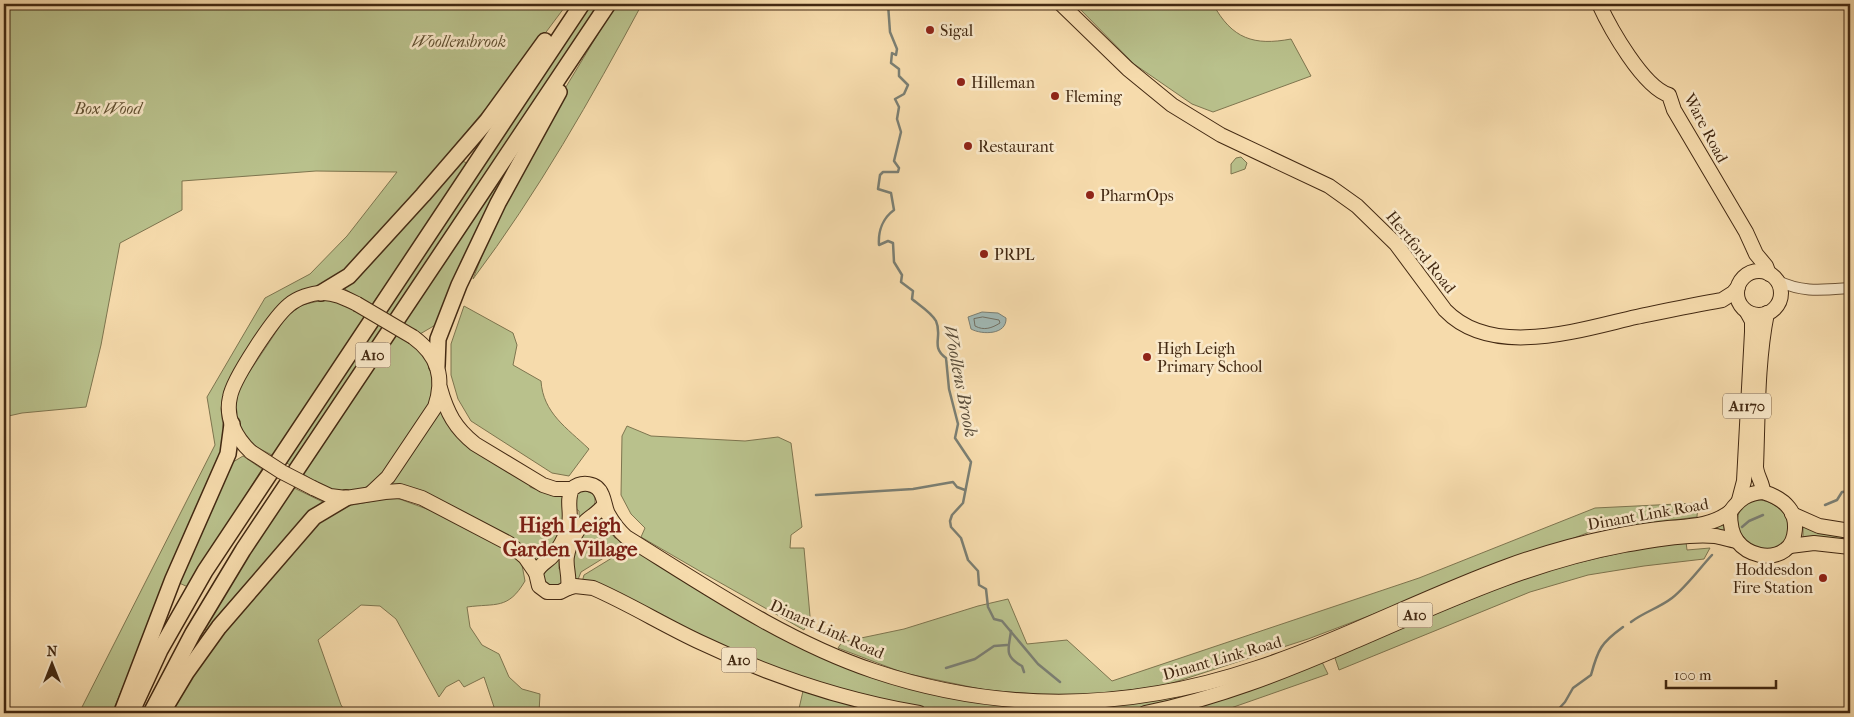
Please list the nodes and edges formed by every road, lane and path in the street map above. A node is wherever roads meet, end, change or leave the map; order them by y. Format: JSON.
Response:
{"nodes":[{"id":1,"x":573,"y":4,"type":"edge"},
{"id":2,"x":582,"y":4,"type":"edge"},
{"id":3,"x":608,"y":4,"type":"edge"},
{"id":4,"x":1062,"y":4,"type":"edge"},
{"id":5,"x":1599,"y":4,"type":"edge"},
{"id":6,"x":1756,"y":254,"type":"junction"},
{"id":7,"x":1748,"y":274,"type":"junction"},
{"id":8,"x":1772,"y":277,"type":"junction"},
{"id":9,"x":1738,"y":286,"type":"junction"},
{"id":10,"x":1850,"y":288,"type":"edge"},
{"id":11,"x":321,"y":292,"type":"junction"},
{"id":12,"x":1722,"y":300,"type":"junction"},
{"id":13,"x":1746,"y":310,"type":"junction"},
{"id":14,"x":1767,"y":314,"type":"junction"},
{"id":15,"x":437,"y":366,"type":"junction"},
{"id":16,"x":440,"y":388,"type":"junction"},
{"id":17,"x":232,"y":424,"type":"junction"},
{"id":18,"x":572,"y":489,"type":"junction"},
{"id":19,"x":1763,"y":492,"type":"junction"},
{"id":20,"x":370,"y":494,"type":"junction"},
{"id":21,"x":346,"y":498,"type":"junction"},
{"id":22,"x":1739,"y":500,"type":"junction"},
{"id":23,"x":604,"y":505,"type":"junction"},
{"id":24,"x":1730,"y":512,"type":"junction"},
{"id":25,"x":1792,"y":514,"type":"junction"},
{"id":26,"x":1850,"y":531,"type":"edge"},
{"id":27,"x":1737,"y":541,"type":"junction"},
{"id":28,"x":1790,"y":546,"type":"junction"},
{"id":29,"x":1850,"y":547,"type":"edge"},
{"id":30,"x":536,"y":573,"type":"junction"},
{"id":31,"x":568,"y":588,"type":"junction"},
{"id":32,"x":121,"y":713,"type":"edge"},
{"id":33,"x":131,"y":713,"type":"edge"},
{"id":34,"x":152,"y":713,"type":"edge"},
{"id":35,"x":162,"y":713,"type":"edge"},
{"id":36,"x":919,"y":713,"type":"edge"},
{"id":37,"x":1145,"y":713,"type":"edge"}],
"edges":[{"from":1,"to":11,"type":"highway"},
{"from":2,"to":33,"type":"highway","number":"A10"},
{"from":3,"to":15,"type":"highway"},
{"from":3,"to":34,"type":"highway","number":"A10"},
{"from":4,"to":12,"type":"main road","name":"Hertford Road"},
{"from":5,"to":6,"type":"main road","name":"Ware Road"},
{"from":6,"to":7,"type":"main road"},
{"from":6,"to":8,"type":"main road","name":"Ware Road"},
{"from":7,"to":8,"type":"main road"},
{"from":7,"to":9,"type":"main road"},
{"from":8,"to":10,"type":"street"},
{"from":8,"to":14,"type":"main road"},
{"from":9,"to":12,"type":"main road","name":"Hertford Road"},
{"from":9,"to":13,"type":"main road"},
{"from":11,"to":15,"type":"main road","number":"A10","bridge":true},
{"from":11,"to":17,"type":"main road"},
{"from":12,"to":13,"type":"main road"},
{"from":13,"to":14,"type":"main road"},
{"from":13,"to":22,"type":"main road","number":"A1170"},
{"from":14,"to":19,"type":"main road","number":"A1170"},
{"from":15,"to":16,"type":"main road","number":"A10"},
{"from":16,"to":18,"type":"main road","number":"A10"},
{"from":16,"to":20,"type":"main road","number":"A10"},
{"from":17,"to":21,"type":"main road","bridge":true},
{"from":17,"to":32,"type":"highway"},
{"from":18,"to":23,"type":"main road","name":"Dinant Link Road"},
{"from":18,"to":30,"type":"main road"},
{"from":19,"to":22,"type":"main road"},
{"from":19,"to":25,"type":"main road"},
{"from":20,"to":21,"type":"main road"},
{"from":20,"to":30,"type":"main road"},
{"from":21,"to":35,"type":"highway"},
{"from":22,"to":24,"type":"main road"},
{"from":23,"to":24,"type":"main road","name":"Dinant Link Road","number":"A10"},
{"from":23,"to":31,"type":"main road"},
{"from":24,"to":27,"type":"main road"},
{"from":25,"to":26,"type":"main road"},
{"from":25,"to":28,"type":"main road"},
{"from":27,"to":28,"type":"main road"},
{"from":27,"to":37,"type":"main road","name":"Dinant Link Road","number":"A10"},
{"from":28,"to":29,"type":"main road"},
{"from":30,"to":31,"type":"main road"},
{"from":31,"to":36,"type":"main road","number":"A10"}]}
